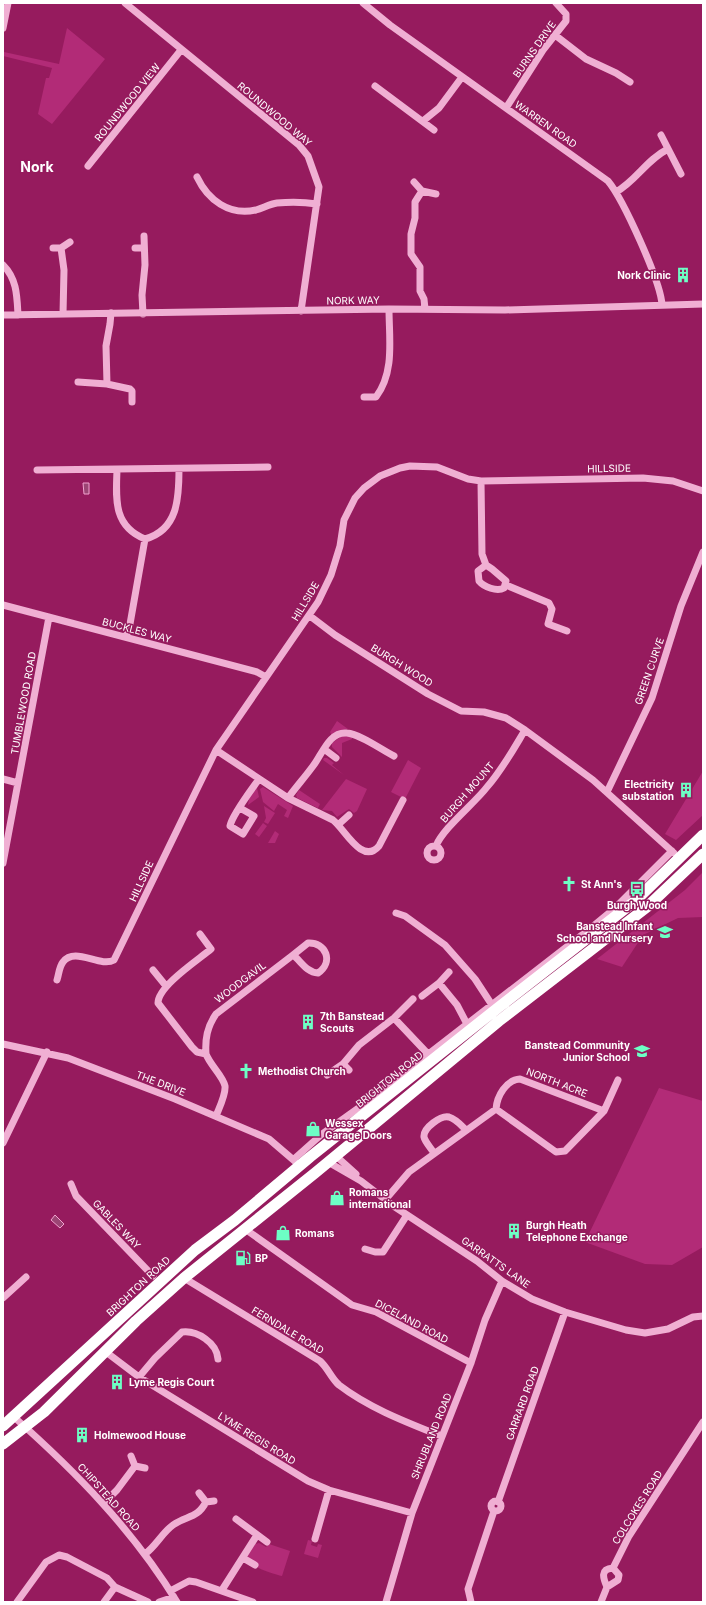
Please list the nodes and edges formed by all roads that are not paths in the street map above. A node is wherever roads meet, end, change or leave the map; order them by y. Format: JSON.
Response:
{"nodes":[{"id":1,"x":8,"y":3,"type":"edge"},
{"id":2,"x":125,"y":3,"type":"edge"},
{"id":3,"x":363,"y":3,"type":"edge"},
{"id":4,"x":556,"y":3,"type":"edge"},
{"id":5,"x":3,"y":28,"type":"edge"},
{"id":6,"x":555,"y":35,"type":"junction"},
{"id":7,"x":181,"y":50,"type":"junction"},
{"id":8,"x":462,"y":77,"type":"junction"},
{"id":9,"x":630,"y":82,"type":"dead end"},
{"id":10,"x":375,"y":86,"type":"dead end"},
{"id":11,"x":506,"y":108,"type":"junction"},
{"id":12,"x":423,"y":121,"type":"junction"},
{"id":13,"x":434,"y":130,"type":"dead end"},
{"id":14,"x":661,"y":135,"type":"dead end"},
{"id":15,"x":668,"y":149,"type":"junction"},
{"id":16,"x":88,"y":166,"type":"dead end"},
{"id":17,"x":680,"y":174,"type":"dead end"},
{"id":18,"x":197,"y":176,"type":"dead end"},
{"id":19,"x":414,"y":182,"type":"dead end"},
{"id":20,"x":422,"y":191,"type":"junction"},
{"id":21,"x":616,"y":192,"type":"junction"},
{"id":22,"x":436,"y":194,"type":"dead end"},
{"id":23,"x":317,"y":204,"type":"junction"},
{"id":24,"x":144,"y":236,"type":"dead end"},
{"id":25,"x":70,"y":242,"type":"dead end"},
{"id":26,"x":53,"y":248,"type":"dead end"},
{"id":27,"x":62,"y":248,"type":"junction"},
{"id":28,"x":135,"y":248,"type":"dead end"},
{"id":29,"x":144,"y":248,"type":"junction"},
{"id":30,"x":3,"y":265,"type":"edge"},
{"id":31,"x":703,"y":304,"type":"edge"},
{"id":32,"x":662,"y":305,"type":"junction"},
{"id":33,"x":425,"y":308,"type":"junction"},
{"id":34,"x":389,"y":309,"type":"junction"},
{"id":35,"x":301,"y":311,"type":"junction"},
{"id":36,"x":111,"y":313,"type":"junction"},
{"id":37,"x":63,"y":314,"type":"junction"},
{"id":38,"x":143,"y":314,"type":"junction"},
{"id":39,"x":3,"y":315,"type":"edge"},
{"id":40,"x":18,"y":315,"type":"junction"},
{"id":41,"x":78,"y":382,"type":"dead end"},
{"id":42,"x":107,"y":384,"type":"junction"},
{"id":43,"x":364,"y":397,"type":"dead end"},
{"id":44,"x":132,"y":402,"type":"dead end"},
{"id":45,"x":268,"y":467,"type":"dead end"},
{"id":46,"x":179,"y":469,"type":"junction"},
{"id":47,"x":37,"y":470,"type":"dead end"},
{"id":48,"x":117,"y":470,"type":"junction"},
{"id":49,"x":481,"y":480,"type":"junction"},
{"id":50,"x":703,"y":491,"type":"edge"},
{"id":51,"x":145,"y":539,"type":"junction"},
{"id":52,"x":703,"y":552,"type":"edge"},
{"id":53,"x":486,"y":565,"type":"junction"},
{"id":54,"x":506,"y":585,"type":"junction"},
{"id":55,"x":3,"y":605,"type":"edge"},
{"id":56,"x":310,"y":616,"type":"junction"},
{"id":57,"x":49,"y":617,"type":"junction"},
{"id":58,"x":567,"y":631,"type":"dead end"},
{"id":59,"x":126,"y":637,"type":"junction"},
{"id":60,"x":266,"y":677,"type":"junction"},
{"id":61,"x":525,"y":730,"type":"junction"},
{"id":62,"x":324,"y":749,"type":"junction"},
{"id":63,"x":216,"y":750,"type":"junction"},
{"id":64,"x":394,"y":756,"type":"dead end"},
{"id":65,"x":336,"y":758,"type":"dead end"},
{"id":66,"x":3,"y":778,"type":"edge"},
{"id":67,"x":259,"y":779,"type":"junction"},
{"id":68,"x":18,"y":783,"type":"junction"},
{"id":69,"x":607,"y":792,"type":"junction"},
{"id":70,"x":288,"y":798,"type":"junction"},
{"id":71,"x":403,"y":800,"type":"dead end"},
{"id":72,"x":240,"y":808,"type":"dead end"},
{"id":73,"x":349,"y":815,"type":"dead end"},
{"id":74,"x":338,"y":824,"type":"junction"},
{"id":75,"x":703,"y":835,"type":"edge"},
{"id":76,"x":436,"y":846,"type":"dead end"},
{"id":77,"x":672,"y":851,"type":"junction"},
{"id":78,"x":703,"y":854,"type":"edge"},
{"id":79,"x":680,"y":858,"type":"junction"},
{"id":80,"x":3,"y":863,"type":"edge"},
{"id":81,"x":396,"y":913,"type":"dead end"},
{"id":82,"x":200,"y":934,"type":"dead end"},
{"id":83,"x":293,"y":955,"type":"junction"},
{"id":84,"x":153,"y":970,"type":"dead end"},
{"id":85,"x":449,"y":972,"type":"dead end"},
{"id":86,"x":57,"y":980,"type":"dead end"},
{"id":87,"x":439,"y":983,"type":"junction"},
{"id":88,"x":164,"y":989,"type":"junction"},
{"id":89,"x":422,"y":996,"type":"dead end"},
{"id":90,"x":413,"y":999,"type":"dead end"},
{"id":91,"x":492,"y":1005,"type":"junction"},
{"id":92,"x":394,"y":1018,"type":"junction"},
{"id":93,"x":467,"y":1024,"type":"junction"},
{"id":94,"x":3,"y":1044,"type":"edge"},
{"id":95,"x":47,"y":1052,"type":"junction"},
{"id":96,"x":206,"y":1054,"type":"junction"},
{"id":97,"x":428,"y":1054,"type":"junction"},
{"id":98,"x":344,"y":1064,"type":"junction"},
{"id":99,"x":349,"y":1070,"type":"dead end"},
{"id":100,"x":327,"y":1076,"type":"dead end"},
{"id":101,"x":618,"y":1080,"type":"dead end"},
{"id":102,"x":496,"y":1109,"type":"junction"},
{"id":103,"x":604,"y":1111,"type":"junction"},
{"id":104,"x":216,"y":1116,"type":"junction"},
{"id":105,"x":466,"y":1130,"type":"junction"},
{"id":106,"x":3,"y":1143,"type":"edge"},
{"id":107,"x":434,"y":1153,"type":"junction"},
{"id":108,"x":332,"y":1159,"type":"junction"},
{"id":109,"x":297,"y":1163,"type":"junction"},
{"id":110,"x":71,"y":1184,"type":"dead end"},
{"id":111,"x":385,"y":1200,"type":"junction"},
{"id":112,"x":407,"y":1216,"type":"junction"},
{"id":113,"x":235,"y":1220,"type":"junction"},
{"id":114,"x":245,"y":1229,"type":"junction"},
{"id":115,"x":365,"y":1249,"type":"dead end"},
{"id":116,"x":153,"y":1276,"type":"dead end"},
{"id":117,"x":26,"y":1277,"type":"dead end"},
{"id":118,"x":184,"y":1278,"type":"junction"},
{"id":119,"x":502,"y":1281,"type":"junction"},
{"id":120,"x":3,"y":1298,"type":"edge"},
{"id":121,"x":565,"y":1312,"type":"junction"},
{"id":122,"x":703,"y":1316,"type":"edge"},
{"id":123,"x":106,"y":1352,"type":"junction"},
{"id":124,"x":218,"y":1359,"type":"dead end"},
{"id":125,"x":471,"y":1363,"type":"junction"},
{"id":126,"x":139,"y":1377,"type":"junction"},
{"id":127,"x":14,"y":1417,"type":"junction"},
{"id":128,"x":703,"y":1422,"type":"edge"},
{"id":129,"x":3,"y":1426,"type":"edge"},
{"id":130,"x":26,"y":1428,"type":"junction"},
{"id":131,"x":441,"y":1436,"type":"junction"},
{"id":132,"x":3,"y":1444,"type":"edge"},
{"id":133,"x":131,"y":1456,"type":"dead end"},
{"id":134,"x":134,"y":1466,"type":"junction"},
{"id":135,"x":145,"y":1468,"type":"dead end"},
{"id":136,"x":329,"y":1490,"type":"junction"},
{"id":137,"x":199,"y":1493,"type":"dead end"},
{"id":138,"x":214,"y":1501,"type":"dead end"},
{"id":139,"x":206,"y":1502,"type":"junction"},
{"id":140,"x":104,"y":1503,"type":"junction"},
{"id":141,"x":412,"y":1513,"type":"junction"},
{"id":142,"x":236,"y":1520,"type":"dead end"},
{"id":143,"x":257,"y":1535,"type":"junction"},
{"id":144,"x":315,"y":1539,"type":"dead end"},
{"id":145,"x":267,"y":1542,"type":"dead end"},
{"id":146,"x":145,"y":1554,"type":"junction"},
{"id":147,"x":243,"y":1558,"type":"junction"},
{"id":148,"x":255,"y":1565,"type":"dead end"},
{"id":149,"x":613,"y":1568,"type":"junction"},
{"id":150,"x":115,"y":1587,"type":"junction"},
{"id":151,"x":607,"y":1587,"type":"junction"},
{"id":152,"x":222,"y":1590,"type":"junction"},
{"id":153,"x":173,"y":1597,"type":"edge"},
{"id":154,"x":17,"y":1602,"type":"edge"},
{"id":155,"x":104,"y":1602,"type":"edge"},
{"id":156,"x":148,"y":1602,"type":"edge"},
{"id":157,"x":159,"y":1602,"type":"edge"},
{"id":158,"x":253,"y":1602,"type":"edge"},
{"id":159,"x":386,"y":1602,"type":"edge"},
{"id":160,"x":471,"y":1602,"type":"edge"},
{"id":161,"x":601,"y":1602,"type":"edge"}],
"edges":[{"from":1,"to":5,"type":"street"},
{"from":2,"to":7,"type":"street","name":"ROUNDWOOD WAY"},
{"from":3,"to":8,"type":"street","name":"WARREN ROAD"},
{"from":4,"to":6,"type":"street","name":"BURNS DRIVE"},
{"from":6,"to":9,"type":"street"},
{"from":6,"to":11,"type":"street","name":"BURNS DRIVE"},
{"from":7,"to":16,"type":"street","name":"ROUNDWOOD VIEW"},
{"from":7,"to":23,"type":"street","name":"ROUNDWOOD WAY"},
{"from":8,"to":11,"type":"street","name":"WARREN ROAD"},
{"from":8,"to":12,"type":"street"},
{"from":10,"to":12,"type":"street"},
{"from":11,"to":21,"type":"street","name":"WARREN ROAD"},
{"from":12,"to":13,"type":"street"},
{"from":14,"to":15,"type":"street"},
{"from":15,"to":17,"type":"street"},
{"from":15,"to":21,"type":"street"},
{"from":18,"to":23,"type":"street"},
{"from":19,"to":20,"type":"street"},
{"from":20,"to":22,"type":"street"},
{"from":20,"to":33,"type":"street"},
{"from":21,"to":32,"type":"street","name":"WARREN ROAD"},
{"from":23,"to":35,"type":"street","name":"ROUNDWOOD WAY"},
{"from":24,"to":29,"type":"street"},
{"from":25,"to":27,"type":"street"},
{"from":26,"to":27,"type":"street"},
{"from":27,"to":37,"type":"street"},
{"from":28,"to":29,"type":"street"},
{"from":29,"to":38,"type":"street"},
{"from":30,"to":40,"type":"street"},
{"from":31,"to":32,"type":"street","name":"NORK WAY"},
{"from":32,"to":33,"type":"street","name":"NORK WAY"},
{"from":33,"to":34,"type":"street","name":"NORK WAY"},
{"from":34,"to":35,"type":"street","name":"NORK WAY"},
{"from":34,"to":43,"type":"street"},
{"from":35,"to":38,"type":"street","name":"NORK WAY"},
{"from":36,"to":37,"type":"street","name":"NORK WAY"},
{"from":36,"to":38,"type":"street","name":"NORK WAY"},
{"from":36,"to":42,"type":"street"},
{"from":37,"to":40,"type":"street","name":"NORK WAY"},
{"from":39,"to":40,"type":"street","name":"NORK WAY"},
{"from":41,"to":42,"type":"street"},
{"from":42,"to":44,"type":"street"},
{"from":45,"to":46,"type":"street"},
{"from":46,"to":48,"type":"street"},
{"from":46,"to":51,"type":"street"},
{"from":47,"to":48,"type":"street"},
{"from":48,"to":51,"type":"street"},
{"from":49,"to":50,"type":"street","name":"HILLSIDE"},
{"from":49,"to":53,"type":"street"},
{"from":49,"to":56,"type":"street","name":"HILLSIDE"},
{"from":51,"to":59,"type":"street"},
{"from":52,"to":69,"type":"street","name":"GREEN CURVE"},
{"from":53,"to":54,"type":"street"},
{"from":53,"to":54,"type":"street"},
{"from":54,"to":58,"type":"street"},
{"from":55,"to":57,"type":"street","name":"BUCKLES WAY"},
{"from":56,"to":60,"type":"street","name":"HILLSIDE"},
{"from":56,"to":61,"type":"street","name":"BURGH WOOD"},
{"from":57,"to":59,"type":"street","name":"BUCKLES WAY"},
{"from":57,"to":68,"type":"street","name":"TUMBLEWOOD ROAD"},
{"from":59,"to":60,"type":"street","name":"BUCKLES WAY"},
{"from":60,"to":63,"type":"street","name":"HILLSIDE"},
{"from":61,"to":69,"type":"street","name":"BURGH WOOD"},
{"from":61,"to":76,"type":"street","name":"BURGH MOUNT"},
{"from":62,"to":64,"type":"street"},
{"from":62,"to":65,"type":"street"},
{"from":62,"to":70,"type":"street"},
{"from":63,"to":67,"type":"street"},
{"from":63,"to":86,"type":"street","name":"HILLSIDE"},
{"from":66,"to":68,"type":"street"},
{"from":67,"to":70,"type":"street"},
{"from":67,"to":72,"type":"street"},
{"from":68,"to":80,"type":"street","name":"TUMBLEWOOD ROAD"},
{"from":69,"to":77,"type":"street","name":"BURGH WOOD"},
{"from":70,"to":74,"type":"street"},
{"from":71,"to":74,"type":"street"},
{"from":73,"to":74,"type":"street"},
{"from":75,"to":79,"type":"highway","name":"BRIGHTON ROAD"},
{"from":77,"to":79,"type":"street","name":"BURGH WOOD"},
{"from":77,"to":91,"type":"street","name":"BRIGHTON ROAD"},
{"from":78,"to":108,"type":"highway"},
{"from":79,"to":109,"type":"highway","name":"BRIGHTON ROAD"},
{"from":81,"to":91,"type":"street"},
{"from":82,"to":88,"type":"street"},
{"from":83,"to":83,"type":"street","name":"WOODGAVIL"},
{"from":83,"to":96,"type":"street","name":"WOODGAVIL"},
{"from":84,"to":88,"type":"street"},
{"from":85,"to":87,"type":"street"},
{"from":87,"to":89,"type":"street"},
{"from":87,"to":93,"type":"street"},
{"from":88,"to":96,"type":"street"},
{"from":90,"to":92,"type":"street"},
{"from":91,"to":93,"type":"street","name":"BRIGHTON ROAD"},
{"from":92,"to":97,"type":"street"},
{"from":92,"to":98,"type":"street"},
{"from":93,"to":97,"type":"street","name":"BRIGHTON ROAD"},
{"from":94,"to":95,"type":"street","name":"THE DRIVE"},
{"from":95,"to":104,"type":"street","name":"THE DRIVE"},
{"from":95,"to":106,"type":"street"},
{"from":96,"to":104,"type":"street"},
{"from":97,"to":109,"type":"street","name":"BRIGHTON ROAD"},
{"from":98,"to":99,"type":"street"},
{"from":98,"to":100,"type":"street"},
{"from":101,"to":103,"type":"street"},
{"from":102,"to":103,"type":"street","name":"NORTH ACRE"},
{"from":102,"to":103,"type":"street"},
{"from":102,"to":105,"type":"street"},
{"from":104,"to":109,"type":"street","name":"THE DRIVE"},
{"from":105,"to":107,"type":"street"},
{"from":105,"to":107,"type":"street"},
{"from":107,"to":111,"type":"street"},
{"from":108,"to":111,"type":"street","name":"GARRATTS LANE"},
{"from":108,"to":113,"type":"highway"},
{"from":108,"to":114,"type":"highway"},
{"from":109,"to":113,"type":"highway","name":"BRIGHTON ROAD"},
{"from":110,"to":116,"type":"street","name":"GABLES WAY"},
{"from":111,"to":112,"type":"street","name":"GARRATTS LANE"},
{"from":112,"to":115,"type":"street"},
{"from":112,"to":119,"type":"street","name":"GARRATTS LANE"},
{"from":113,"to":127,"type":"highway","name":"BRIGHTON ROAD"},
{"from":114,"to":118,"type":"highway"},
{"from":114,"to":125,"type":"street","name":"DICELAND ROAD"},
{"from":117,"to":120,"type":"street"},
{"from":118,"to":123,"type":"highway"},
{"from":118,"to":131,"type":"street","name":"FERNDALE ROAD"},
{"from":119,"to":121,"type":"street","name":"GARRATTS LANE"},
{"from":119,"to":125,"type":"street","name":"SHRUBLAND ROAD"},
{"from":121,"to":122,"type":"street","name":"GARRATTS LANE"},
{"from":121,"to":160,"type":"street","name":"GARRARD ROAD"},
{"from":123,"to":126,"type":"street","name":"LYME REGIS ROAD"},
{"from":123,"to":130,"type":"highway"},
{"from":124,"to":126,"type":"street"},
{"from":125,"to":131,"type":"street","name":"SHRUBLAND ROAD"},
{"from":126,"to":136,"type":"street","name":"LYME REGIS ROAD"},
{"from":127,"to":129,"type":"highway","name":"BRIGHTON ROAD"},
{"from":127,"to":130,"type":"street","name":"CHIPSTEAD ROAD"},
{"from":128,"to":149,"type":"street","name":"COLCOKES ROAD"},
{"from":130,"to":132,"type":"highway"},
{"from":130,"to":140,"type":"street","name":"CHIPSTEAD ROAD"},
{"from":131,"to":141,"type":"street","name":"SHRUBLAND ROAD"},
{"from":133,"to":134,"type":"street"},
{"from":134,"to":135,"type":"street"},
{"from":134,"to":140,"type":"street"},
{"from":136,"to":141,"type":"street","name":"LYME REGIS ROAD"},
{"from":136,"to":144,"type":"street"},
{"from":137,"to":139,"type":"street"},
{"from":138,"to":139,"type":"street"},
{"from":139,"to":146,"type":"street"},
{"from":140,"to":146,"type":"street","name":"CHIPSTEAD ROAD"},
{"from":141,"to":159,"type":"street","name":"SHRUBLAND ROAD"},
{"from":142,"to":143,"type":"street"},
{"from":143,"to":145,"type":"street"},
{"from":143,"to":147,"type":"street"},
{"from":146,"to":153,"type":"street","name":"CHIPSTEAD ROAD"},
{"from":147,"to":148,"type":"street"},
{"from":147,"to":152,"type":"street"},
{"from":149,"to":151,"type":"street"},
{"from":149,"to":151,"type":"street","name":"COLCOKES ROAD"},
{"from":150,"to":154,"type":"street"},
{"from":150,"to":155,"type":"street"},
{"from":150,"to":156,"type":"street"},
{"from":151,"to":161,"type":"street","name":"COLCOKES ROAD"},
{"from":152,"to":153,"type":"street"},
{"from":152,"to":158,"type":"street"},
{"from":153,"to":157,"type":"street"}]}
